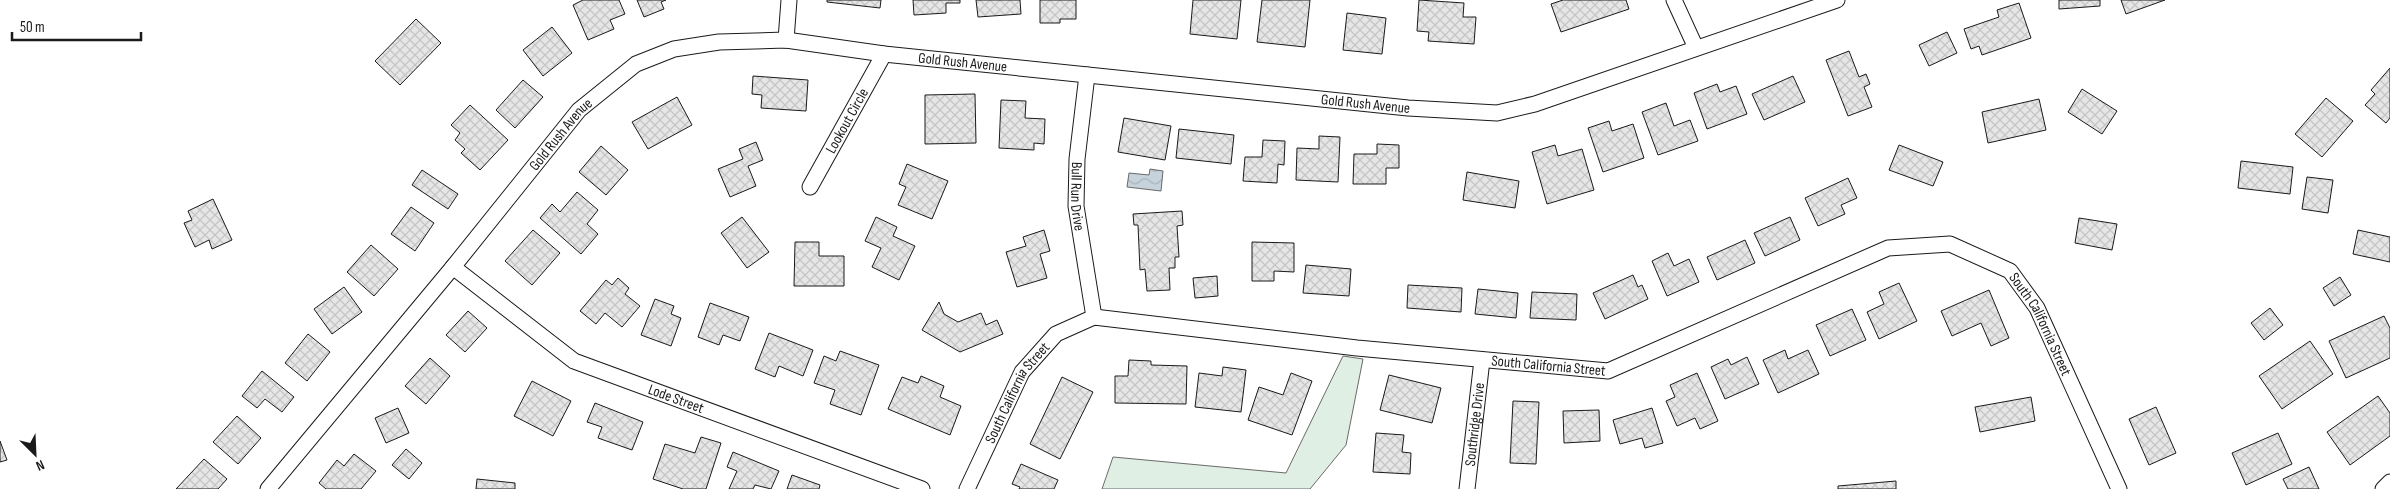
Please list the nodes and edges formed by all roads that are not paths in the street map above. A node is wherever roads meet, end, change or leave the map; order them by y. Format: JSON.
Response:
{"nodes":[{"id":1,"x":789,"y":0,"type":"edge"},
{"id":2,"x":1674,"y":0,"type":"edge"},
{"id":3,"x":1837,"y":0,"type":"edge"},
{"id":4,"x":786,"y":40,"type":"junction"},
{"id":5,"x":1696,"y":48,"type":"junction"},
{"id":6,"x":884,"y":54,"type":"junction"},
{"id":7,"x":1087,"y":75,"type":"junction"},
{"id":8,"x":810,"y":187,"type":"dead end"},
{"id":9,"x":454,"y":267,"type":"junction"},
{"id":10,"x":1094,"y":317,"type":"junction"},
{"id":11,"x":1482,"y":360,"type":"junction"},
{"id":12,"x":2390,"y":482,"type":"edge"},
{"id":13,"x":268,"y":489,"type":"edge"},
{"id":14,"x":922,"y":489,"type":"edge"},
{"id":15,"x":967,"y":489,"type":"edge"},
{"id":16,"x":1467,"y":489,"type":"edge"},
{"id":17,"x":2119,"y":489,"type":"edge"},
{"id":18,"x":2383,"y":489,"type":"edge"}],
"edges":[{"from":1,"to":4,"type":"street"},
{"from":2,"to":5,"type":"street"},
{"from":3,"to":5,"type":"street","name":"Gold Rush Avenue"},
{"from":4,"to":6,"type":"street","name":"Gold Rush Avenue"},
{"from":4,"to":9,"type":"street","name":"Gold Rush Avenue"},
{"from":5,"to":7,"type":"street","name":"Gold Rush Avenue"},
{"from":6,"to":7,"type":"street","name":"Gold Rush Avenue"},
{"from":6,"to":8,"type":"street","name":"Lookout Circle"},
{"from":7,"to":10,"type":"street","name":"Bull Run Drive"},
{"from":9,"to":13,"type":"street","name":"Gold Rush Avenue"},
{"from":9,"to":14,"type":"street","name":"Lode Street"},
{"from":10,"to":11,"type":"street","name":"South California Street"},
{"from":10,"to":15,"type":"street","name":"South California Street"},
{"from":11,"to":16,"type":"street","name":"Southridge Drive"},
{"from":11,"to":17,"type":"street","name":"South California Street"},
{"from":12,"to":18,"type":"street"}]}
